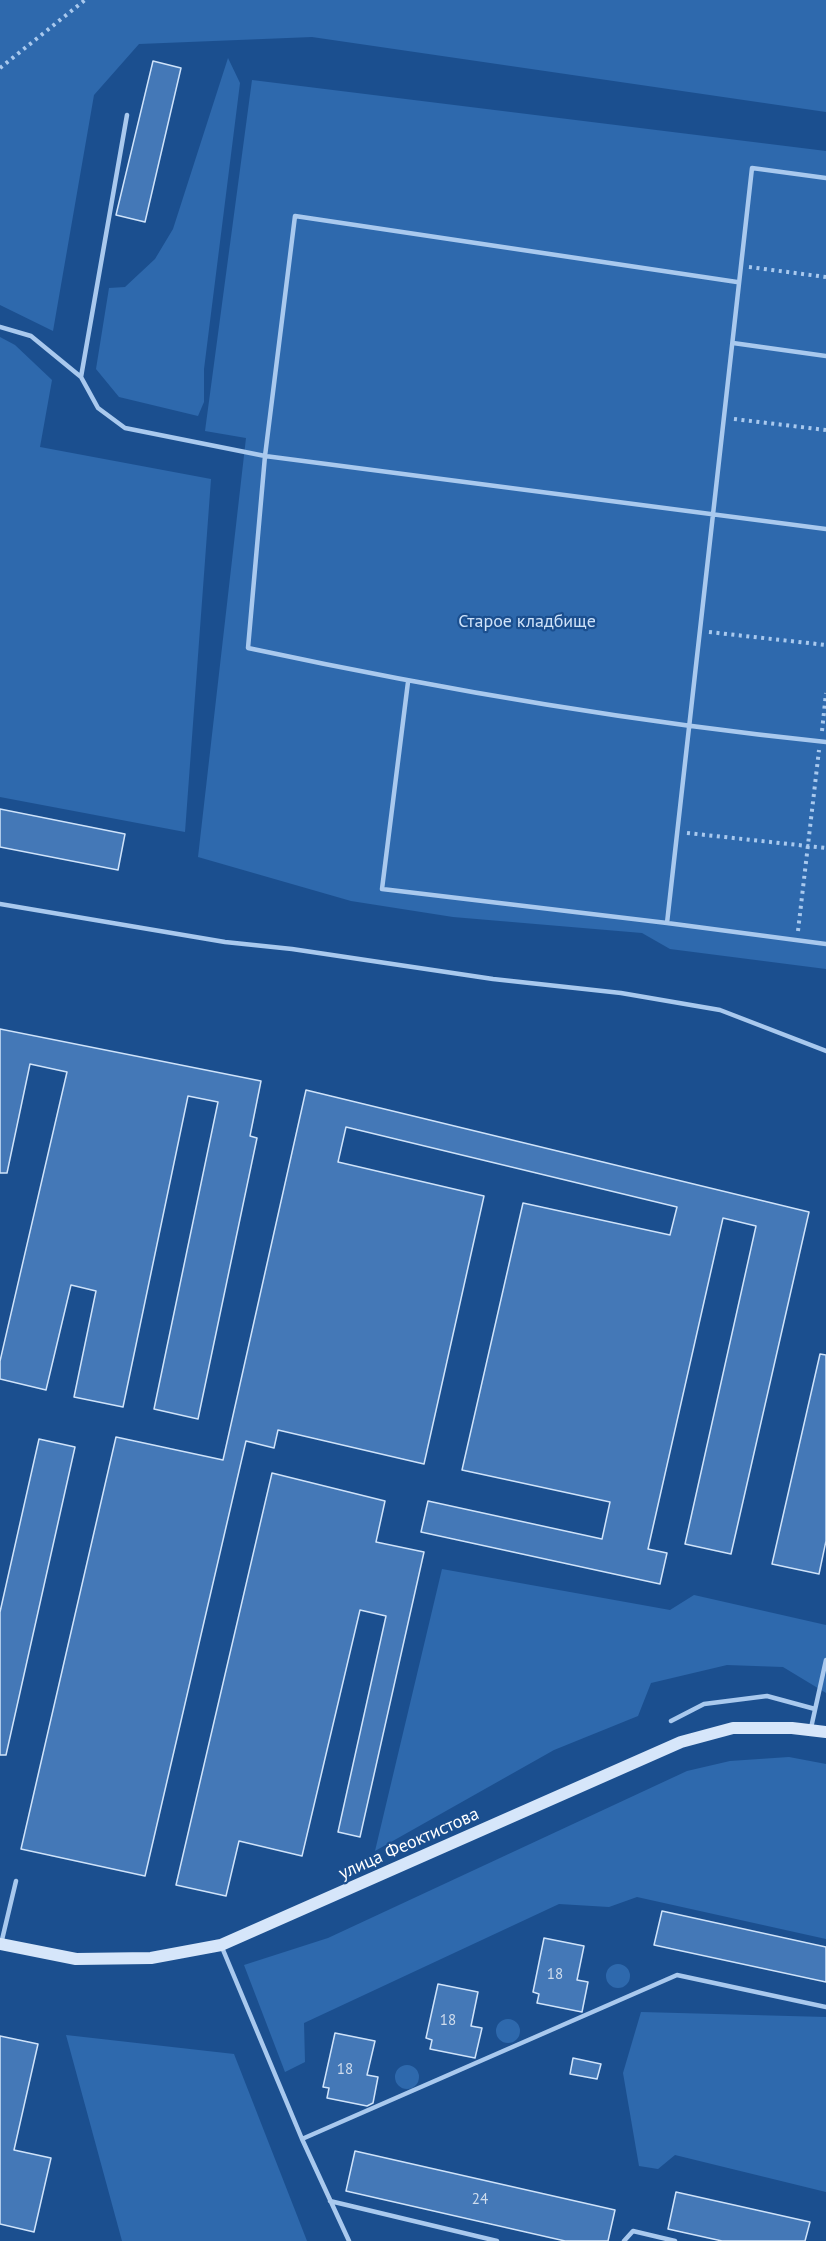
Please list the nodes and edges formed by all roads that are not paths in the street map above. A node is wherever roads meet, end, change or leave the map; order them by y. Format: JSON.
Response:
{"nodes":[{"id":1,"x":127,"y":115,"type":"dead end"},
{"id":2,"x":826,"y":178,"type":"edge"},
{"id":3,"x":737,"y":282,"type":"junction"},
{"id":4,"x":0,"y":327,"type":"edge"},
{"id":5,"x":733,"y":343,"type":"junction"},
{"id":6,"x":826,"y":356,"type":"edge"},
{"id":7,"x":81,"y":377,"type":"junction"},
{"id":8,"x":265,"y":456,"type":"junction"},
{"id":9,"x":714,"y":514,"type":"junction"},
{"id":10,"x":826,"y":529,"type":"edge"},
{"id":11,"x":408,"y":682,"type":"junction"},
{"id":12,"x":689,"y":727,"type":"junction"},
{"id":13,"x":823,"y":742,"type":"edge"},
{"id":14,"x":0,"y":904,"type":"edge"},
{"id":15,"x":667,"y":923,"type":"junction"},
{"id":16,"x":826,"y":944,"type":"edge"},
{"id":17,"x":826,"y":1051,"type":"edge"},
{"id":18,"x":826,"y":1660,"type":"edge"},
{"id":19,"x":815,"y":1709,"type":"junction"},
{"id":20,"x":671,"y":1721,"type":"dead end"},
{"id":21,"x":810,"y":1730,"type":"junction"},
{"id":22,"x":826,"y":1732,"type":"edge"},
{"id":23,"x":16,"y":1881,"type":"dead end"},
{"id":24,"x":1,"y":1944,"type":"edge"},
{"id":25,"x":221,"y":1946,"type":"junction"},
{"id":26,"x":826,"y":2007,"type":"edge"},
{"id":27,"x":302,"y":2139,"type":"junction"},
{"id":28,"x":330,"y":2201,"type":"junction"},
{"id":29,"x":349,"y":2241,"type":"edge"},
{"id":30,"x":497,"y":2241,"type":"edge"},
{"id":31,"x":624,"y":2241,"type":"edge"},
{"id":32,"x":675,"y":2241,"type":"edge"}],
"edges":[{"from":1,"to":7,"type":"lane"},
{"from":2,"to":3,"type":"lane"},
{"from":3,"to":5,"type":"lane"},
{"from":3,"to":8,"type":"lane"},
{"from":4,"to":7,"type":"lane"},
{"from":5,"to":6,"type":"lane"},
{"from":5,"to":9,"type":"lane"},
{"from":7,"to":8,"type":"lane"},
{"from":8,"to":9,"type":"lane"},
{"from":8,"to":11,"type":"lane"},
{"from":9,"to":10,"type":"lane"},
{"from":9,"to":12,"type":"lane"},
{"from":11,"to":12,"type":"lane"},
{"from":11,"to":15,"type":"lane"},
{"from":12,"to":13,"type":"lane"},
{"from":12,"to":15,"type":"lane"},
{"from":14,"to":17,"type":"lane"},
{"from":15,"to":16,"type":"lane"},
{"from":18,"to":19,"type":"lane"},
{"from":19,"to":20,"type":"lane"},
{"from":19,"to":21,"type":"lane"},
{"from":21,"to":22,"type":"street","name":"улица Феоктистова"},
{"from":21,"to":25,"type":"street","name":"улица Феоктистова"},
{"from":23,"to":24,"type":"lane"},
{"from":24,"to":25,"type":"street","name":"улица Феоктистова"},
{"from":25,"to":27,"type":"lane"},
{"from":26,"to":27,"type":"lane"},
{"from":27,"to":28,"type":"lane"},
{"from":28,"to":29,"type":"lane"},
{"from":28,"to":30,"type":"lane"},
{"from":31,"to":32,"type":"lane"}]}
